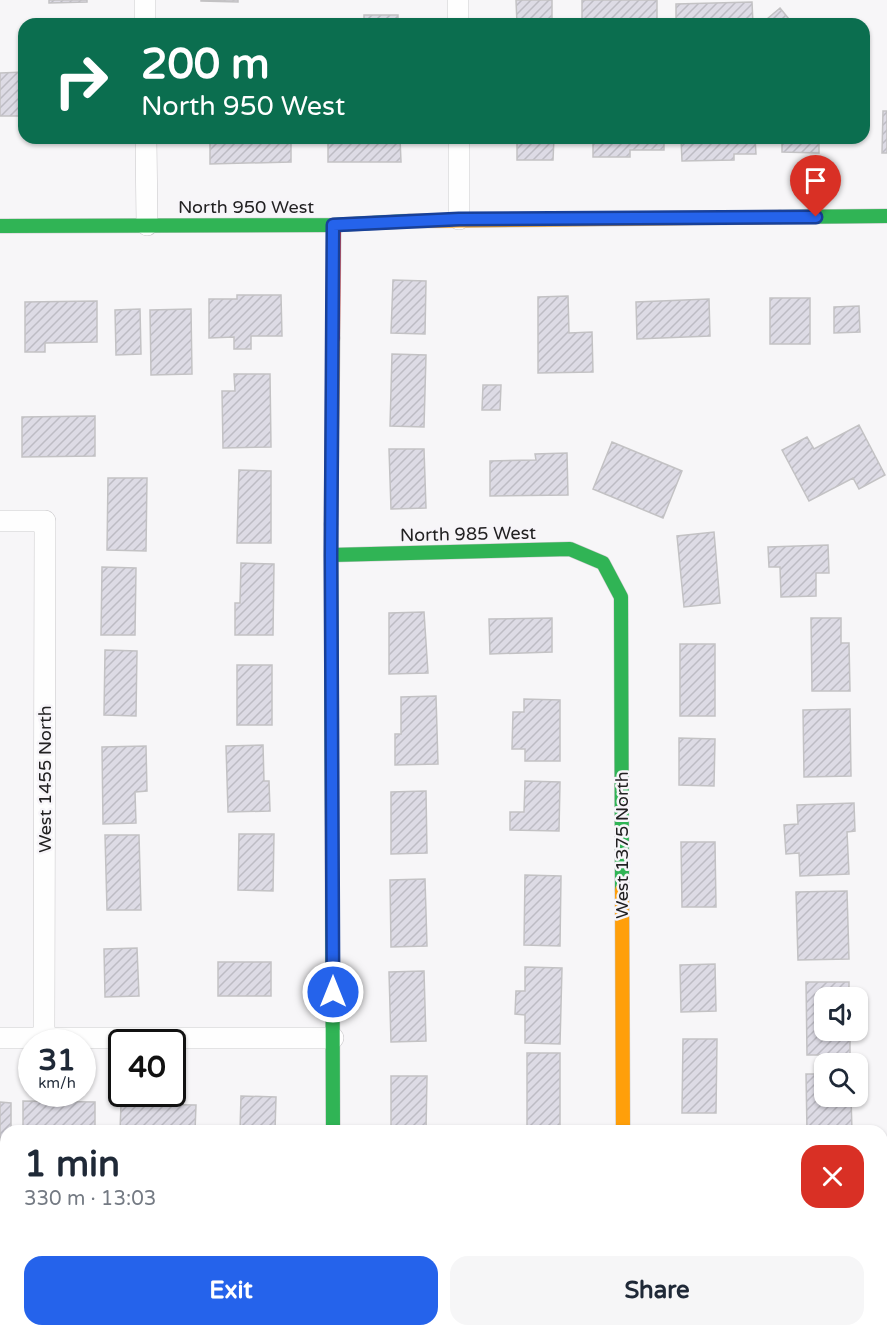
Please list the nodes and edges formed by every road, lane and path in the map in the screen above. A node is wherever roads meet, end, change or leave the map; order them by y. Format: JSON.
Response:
{"nodes":[{"id":1,"x":145,"y":0,"type":"edge"},
{"id":2,"x":458,"y":0,"type":"edge"},
{"id":3,"x":145,"y":18,"type":"edge"},
{"id":4,"x":458,"y":18,"type":"edge"},
{"id":5,"x":146,"y":144,"type":"edge"},
{"id":6,"x":459,"y":144,"type":"edge"},
{"id":7,"x":887,"y":216,"type":"edge"},
{"id":8,"x":459,"y":219,"type":"junction"},
{"id":9,"x":147,"y":225,"type":"junction"},
{"id":10,"x":333,"y":225,"type":"junction"},
{"id":11,"x":0,"y":226,"type":"edge"},
{"id":12,"x":0,"y":521,"type":"edge"},
{"id":13,"x":331,"y":555,"type":"junction"},
{"id":14,"x":603,"y":563,"type":"joint"},
{"id":15,"x":44,"y":1029,"type":"edge"},
{"id":16,"x":0,"y":1038,"type":"edge"},
{"id":17,"x":18,"y":1038,"type":"edge"},
{"id":18,"x":96,"y":1038,"type":"edge"},
{"id":19,"x":333,"y":1038,"type":"junction"},
{"id":20,"x":333,"y":1125,"type":"edge"},
{"id":21,"x":623,"y":1125,"type":"edge"}],
"edges":[{"from":1,"to":3,"type":"street"},
{"from":2,"to":4,"type":"street"},
{"from":5,"to":9,"type":"street"},
{"from":6,"to":8,"type":"street"},
{"from":7,"to":8,"type":"street","name":"North 950 West"},
{"from":8,"to":10,"type":"street","name":"North 950 West"},
{"from":9,"to":10,"type":"street","name":"North 950 West"},
{"from":9,"to":11,"type":"street","name":"North 950 West"},
{"from":10,"to":13,"type":"street"},
{"from":12,"to":15,"type":"street","name":"West 1455 North"},
{"from":13,"to":14,"type":"street","name":"North 985 West"},
{"from":13,"to":19,"type":"street"},
{"from":14,"to":21,"type":"street","name":"West 1375 North"},
{"from":16,"to":17,"type":"street"},
{"from":18,"to":19,"type":"street"},
{"from":19,"to":20,"type":"street"}]}
